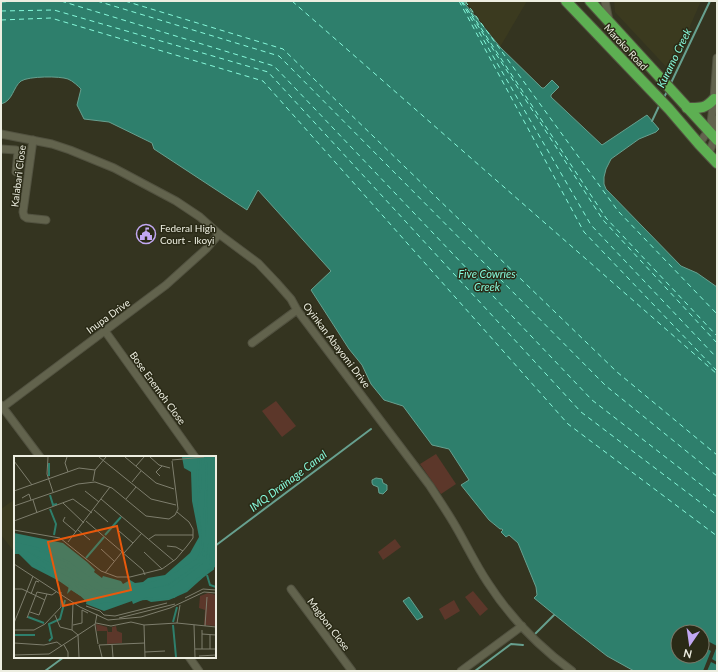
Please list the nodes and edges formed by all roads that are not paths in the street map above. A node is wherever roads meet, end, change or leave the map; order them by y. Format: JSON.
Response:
{"nodes":[{"id":1,"x":566,"y":1,"type":"edge"},
{"id":2,"x":590,"y":1,"type":"edge"},
{"id":3,"x":605,"y":1,"type":"edge"},
{"id":4,"x":610,"y":22,"type":"junction"},
{"id":5,"x":717,"y":58,"type":"edge"},
{"id":6,"x":714,"y":99,"type":"junction"},
{"id":7,"x":684,"y":104,"type":"junction"},
{"id":8,"x":717,"y":119,"type":"edge"},
{"id":9,"x":708,"y":131,"type":"junction"},
{"id":10,"x":1,"y":134,"type":"edge"},
{"id":11,"x":716,"y":139,"type":"edge"},
{"id":12,"x":33,"y":140,"type":"junction"},
{"id":13,"x":699,"y":144,"type":"junction"},
{"id":14,"x":1,"y":149,"type":"edge"},
{"id":15,"x":708,"y":155,"type":"junction"},
{"id":16,"x":717,"y":163,"type":"edge"},
{"id":17,"x":16,"y":172,"type":"dead end"},
{"id":18,"x":46,"y":220,"type":"dead end"},
{"id":19,"x":219,"y":234,"type":"junction"},
{"id":20,"x":298,"y":310,"type":"junction"},
{"id":21,"x":105,"y":331,"type":"junction"},
{"id":22,"x":252,"y":344,"type":"dead end"},
{"id":23,"x":2,"y":406,"type":"edge"},
{"id":24,"x":39,"y":456,"type":"edge"},
{"id":25,"x":194,"y":456,"type":"edge"},
{"id":26,"x":291,"y":589,"type":"dead end"},
{"id":27,"x":522,"y":626,"type":"junction"},
{"id":28,"x":190,"y":658,"type":"edge"},
{"id":29,"x":199,"y":671,"type":"edge"},
{"id":30,"x":352,"y":671,"type":"edge"},
{"id":31,"x":461,"y":671,"type":"edge"},
{"id":32,"x":572,"y":671,"type":"edge"}],
"edges":[{"from":1,"to":13,"type":"highway","name":"Maroko Road"},
{"from":2,"to":4,"type":"highway","name":"Maroko Road"},
{"from":3,"to":4,"type":"street"},
{"from":4,"to":7,"type":"highway","name":"Maroko Road"},
{"from":5,"to":6,"type":"street"},
{"from":6,"to":7,"type":"highway"},
{"from":6,"to":9,"type":"street"},
{"from":7,"to":9,"type":"highway","name":"Maroko Road"},
{"from":8,"to":11,"type":"street"},
{"from":9,"to":11,"type":"highway","name":"Maroko Road"},
{"from":9,"to":13,"type":"street"},
{"from":10,"to":12,"type":"street","name":"Oyinkan Abayomi Drive"},
{"from":11,"to":15,"type":"street"},
{"from":12,"to":18,"type":"street","name":"Kalabari Close"},
{"from":12,"to":19,"type":"street","name":"Oyinkan Abayomi Drive"},
{"from":13,"to":15,"type":"highway","name":"Maroko Road"},
{"from":14,"to":17,"type":"street"},
{"from":15,"to":16,"type":"highway","name":"Maroko Road"},
{"from":19,"to":20,"type":"street","name":"Oyinkan Abayomi Drive"},
{"from":19,"to":21,"type":"street","name":"Inupa Drive"},
{"from":20,"to":22,"type":"street"},
{"from":20,"to":27,"type":"street","name":"Oyinkan Abayomi Drive"},
{"from":21,"to":23,"type":"street","name":"Inupa Drive"},
{"from":21,"to":25,"type":"street","name":"Bose Enemoh Close"},
{"from":23,"to":24,"type":"street"},
{"from":26,"to":30,"type":"street","name":"Magbon Close"},
{"from":27,"to":31,"type":"street"},
{"from":27,"to":32,"type":"street","name":"Oyinkan Abayomi Drive"},
{"from":28,"to":29,"type":"street"}]}
